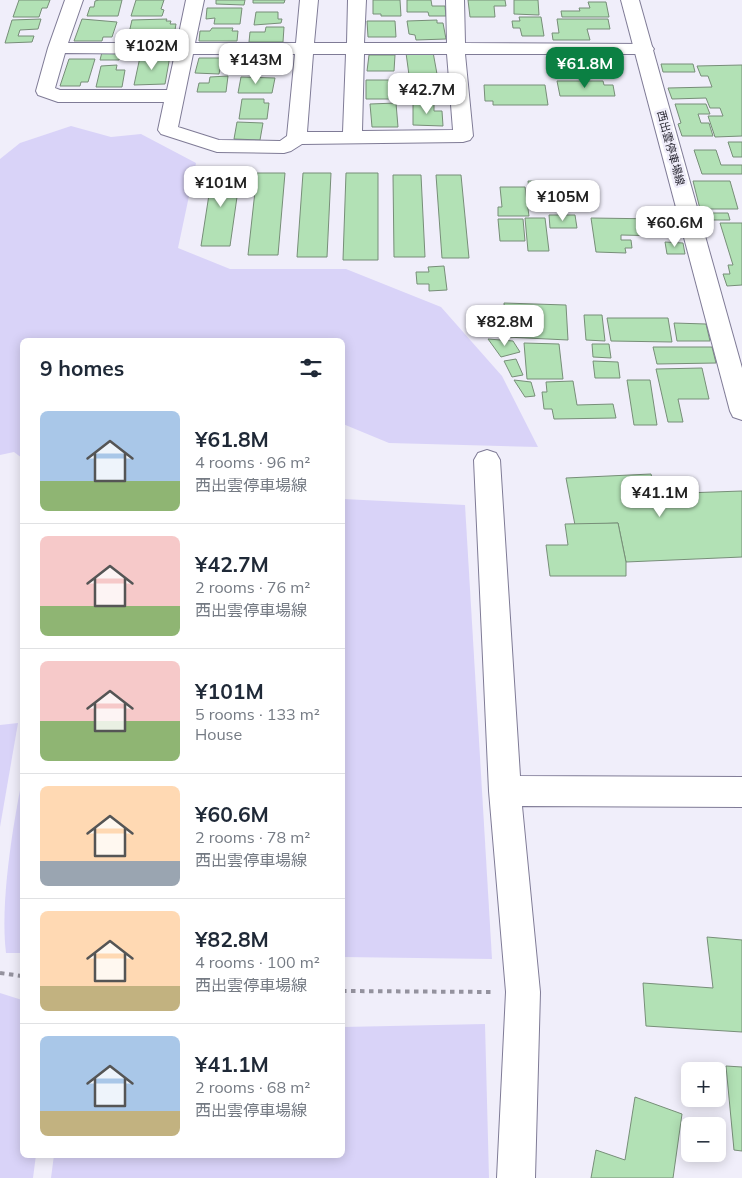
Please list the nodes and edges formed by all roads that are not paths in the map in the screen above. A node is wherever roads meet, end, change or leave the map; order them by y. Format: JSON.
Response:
{"nodes":[{"id":1,"x":74,"y":0,"type":"edge"},
{"id":2,"x":194,"y":0,"type":"edge"},
{"id":3,"x":308,"y":0,"type":"edge"},
{"id":4,"x":357,"y":0,"type":"edge"},
{"id":5,"x":455,"y":0,"type":"edge"},
{"id":6,"x":630,"y":0,"type":"edge"},
{"id":7,"x":57,"y":48,"type":"junction"},
{"id":8,"x":184,"y":48,"type":"junction"},
{"id":9,"x":305,"y":48,"type":"junction"},
{"id":10,"x":356,"y":49,"type":"junction"},
{"id":11,"x":456,"y":49,"type":"junction"},
{"id":12,"x":645,"y":49,"type":"junction"},
{"id":13,"x":175,"y":96,"type":"junction"},
{"id":14,"x":297,"y":138,"type":"junction"},
{"id":15,"x":352,"y":138,"type":"junction"},
{"id":16,"x":742,"y":411,"type":"edge"},
{"id":17,"x":487,"y":460,"type":"dead end"},
{"id":18,"x":505,"y":792,"type":"junction"},
{"id":19,"x":742,"y":792,"type":"edge"},
{"id":20,"x":516,"y":1178,"type":"edge"}],
"edges":[{"from":1,"to":7,"type":"street"},
{"from":2,"to":8,"type":"street"},
{"from":3,"to":9,"type":"street"},
{"from":4,"to":10,"type":"street"},
{"from":5,"to":11,"type":"street"},
{"from":6,"to":12,"type":"street","name":"西出雲停車場線"},
{"from":7,"to":8,"type":"street"},
{"from":7,"to":13,"type":"street"},
{"from":8,"to":9,"type":"street"},
{"from":8,"to":13,"type":"street"},
{"from":9,"to":10,"type":"street"},
{"from":9,"to":14,"type":"street"},
{"from":10,"to":11,"type":"street"},
{"from":10,"to":15,"type":"street"},
{"from":11,"to":12,"type":"street"},
{"from":11,"to":15,"type":"street"},
{"from":12,"to":16,"type":"street","name":"西出雲停車場線"},
{"from":13,"to":14,"type":"street"},
{"from":14,"to":15,"type":"street"},
{"from":17,"to":18,"type":"street"},
{"from":18,"to":19,"type":"street"},
{"from":18,"to":20,"type":"street"}]}
